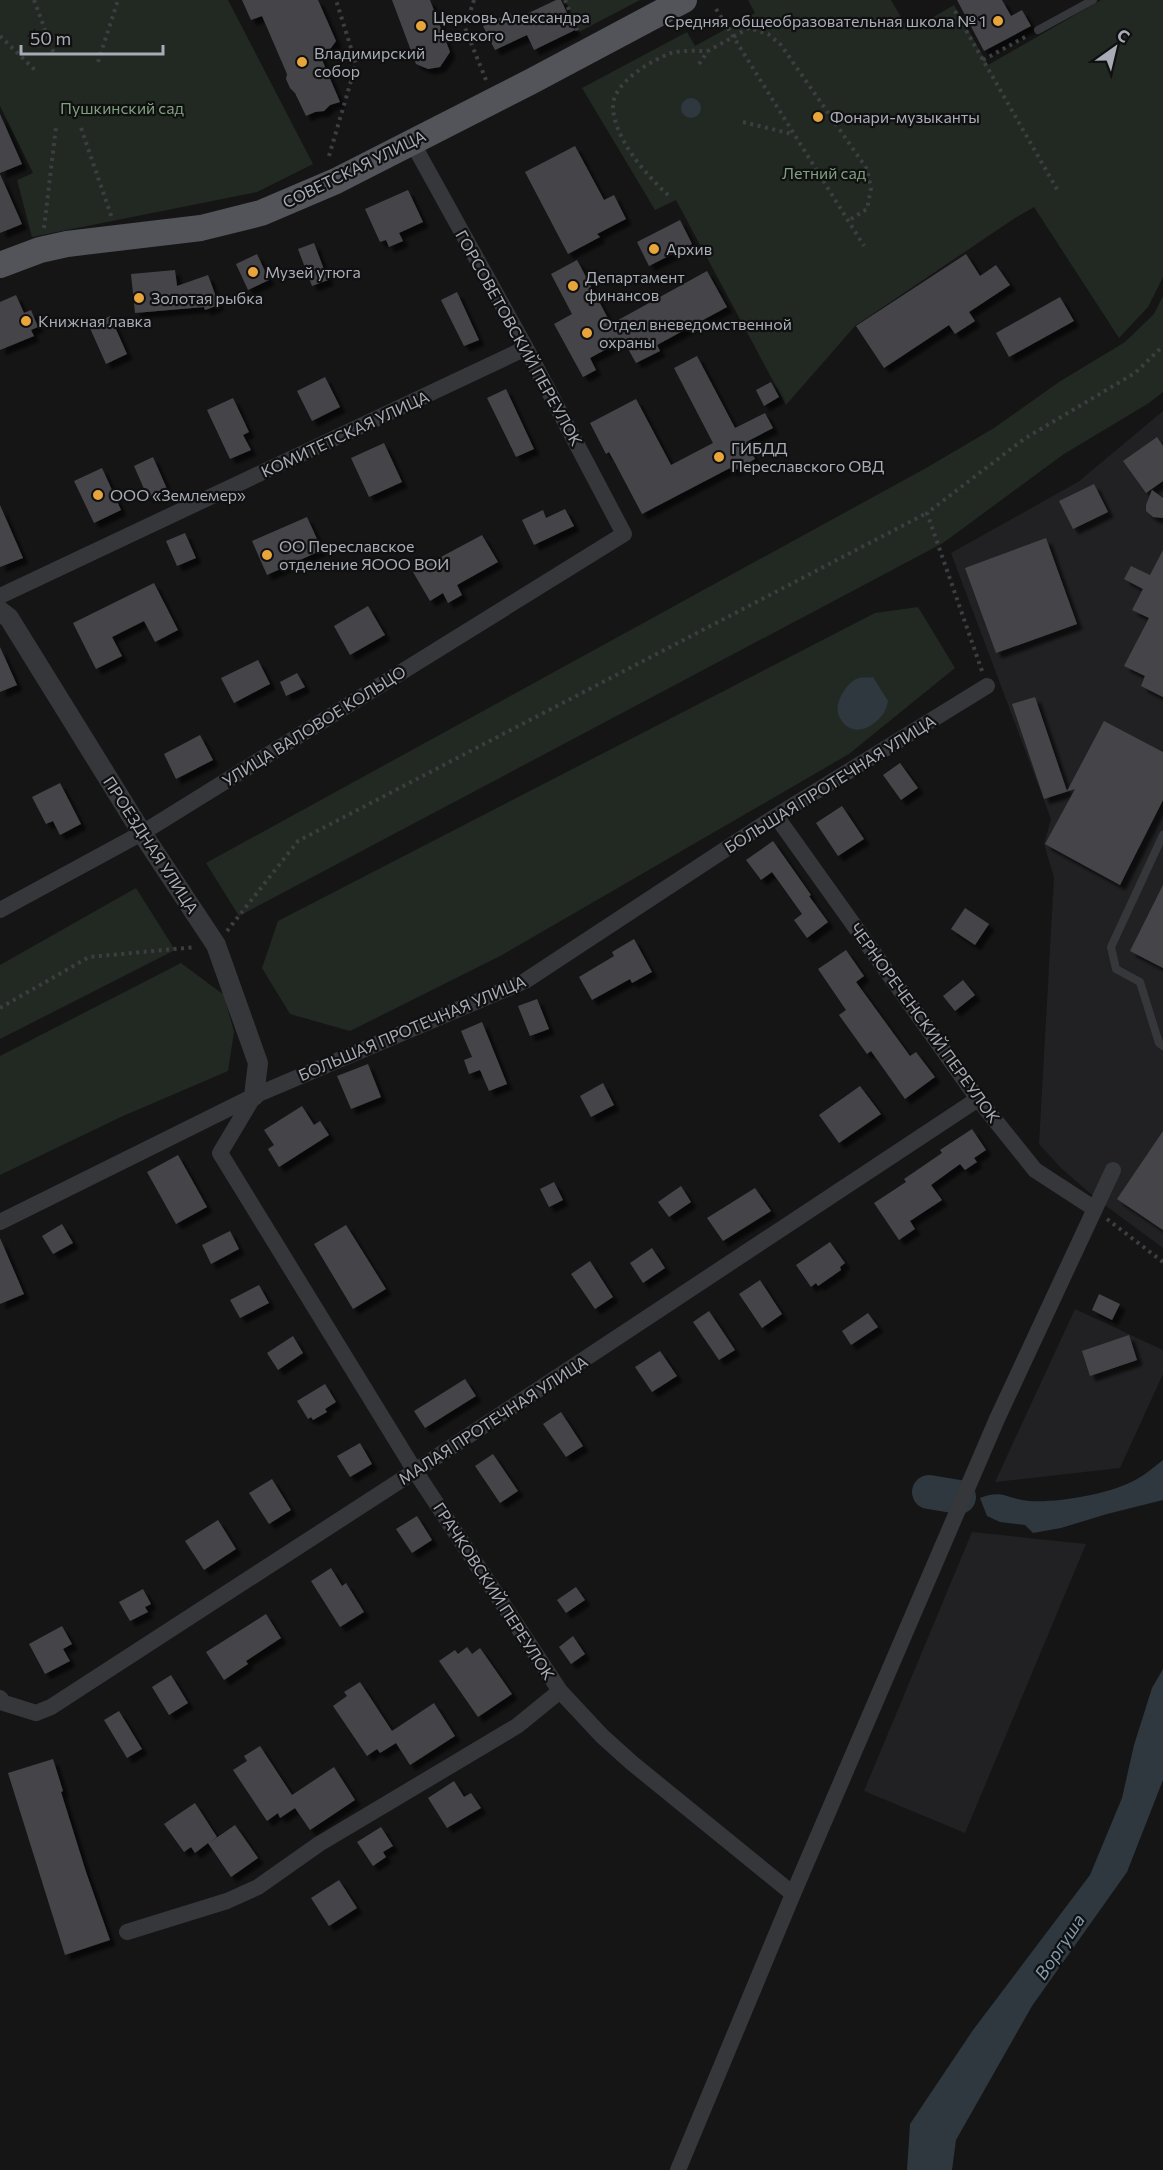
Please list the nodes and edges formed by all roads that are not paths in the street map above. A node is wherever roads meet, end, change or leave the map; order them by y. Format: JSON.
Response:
{"nodes":[{"id":1,"x":684,"y":0,"type":"edge"},
{"id":2,"x":1093,"y":0,"type":"edge"},
{"id":3,"x":1038,"y":30,"type":"road end"},
{"id":4,"x":412,"y":142,"type":"junction"},
{"id":5,"x":0,"y":265,"type":"edge"},
{"id":6,"x":526,"y":348,"type":"junction"},
{"id":7,"x":624,"y":534,"type":"joint"},
{"id":8,"x":0,"y":596,"type":"edge"},
{"id":9,"x":0,"y":611,"type":"edge"},
{"id":10,"x":987,"y":686,"type":"road end"},
{"id":11,"x":776,"y":816,"type":"junction"},
{"id":12,"x":142,"y":833,"type":"junction"},
{"id":13,"x":1163,"y":835,"type":"edge"},
{"id":14,"x":0,"y":910,"type":"edge"},
{"id":15,"x":1163,"y":1046,"type":"edge"},
{"id":16,"x":254,"y":1096,"type":"junction"},
{"id":17,"x":978,"y":1099,"type":"junction"},
{"id":18,"x":1113,"y":1170,"type":"dead end"},
{"id":19,"x":1095,"y":1209,"type":"junction"},
{"id":20,"x":0,"y":1222,"type":"edge"},
{"id":21,"x":415,"y":1472,"type":"junction"},
{"id":22,"x":560,"y":1691,"type":"junction"},
{"id":23,"x":0,"y":1698,"type":"edge"},
{"id":24,"x":793,"y":1894,"type":"junction"},
{"id":25,"x":127,"y":1932,"type":"dead end"},
{"id":26,"x":678,"y":2170,"type":"edge"}],
"edges":[{"from":1,"to":4,"type":"main road","name":"СОВЕТСКАЯ УЛИЦА"},
{"from":2,"to":3,"type":"lane"},
{"from":4,"to":5,"type":"main road","name":"СОВЕТСКАЯ УЛИЦА"},
{"from":4,"to":6,"type":"street","name":"ГОРСОВЕТОВСКИЙ ПЕРЕУЛОК"},
{"from":6,"to":7,"type":"street","name":"ГОРСОВЕТОВСКИЙ ПЕРЕУЛОК"},
{"from":6,"to":8,"type":"street","name":"КОМИТЕТСКАЯ УЛИЦА"},
{"from":7,"to":12,"type":"street","name":"УЛИЦА ВАЛОВОЕ КОЛЬЦО"},
{"from":9,"to":12,"type":"street","name":"ПРОЕЗДНАЯ УЛИЦА"},
{"from":10,"to":11,"type":"street","name":"БОЛЬШАЯ ПРОТЕЧНАЯ УЛИЦА"},
{"from":11,"to":16,"type":"street","name":"БОЛЬШАЯ ПРОТЕЧНАЯ УЛИЦА"},
{"from":11,"to":17,"type":"street","name":"ЧЕРНОРЕЧЕНСКИЙ ПЕРЕУЛОК"},
{"from":12,"to":14,"type":"street","name":"УЛИЦА ВАЛОВОЕ КОЛЬЦО"},
{"from":12,"to":16,"type":"street","name":"ПРОЕЗДНАЯ УЛИЦА"},
{"from":13,"to":15,"type":"lane"},
{"from":16,"to":20,"type":"street","name":"БОЛЬШАЯ ПРОТЕЧНАЯ УЛИЦА"},
{"from":16,"to":21,"type":"street","name":"ГРАЧКОВСКИЙ ПЕРЕУЛОК"},
{"from":17,"to":19,"type":"street","name":"ЧЕРНОРЕЧЕНСКИЙ ПЕРЕУЛОК"},
{"from":17,"to":21,"type":"street","name":"МАЛАЯ ПРОТЕЧНАЯ УЛИЦА"},
{"from":18,"to":19,"type":"street"},
{"from":19,"to":24,"type":"street"},
{"from":21,"to":22,"type":"street","name":"ГРАЧКОВСКИЙ ПЕРЕУЛОК"},
{"from":21,"to":23,"type":"street","name":"МАЛАЯ ПРОТЕЧНАЯ УЛИЦА"},
{"from":22,"to":24,"type":"street"},
{"from":22,"to":25,"type":"street","name":"ГРАЧКОВСКИЙ ПЕРЕУЛОК"},
{"from":24,"to":26,"type":"street"}]}
